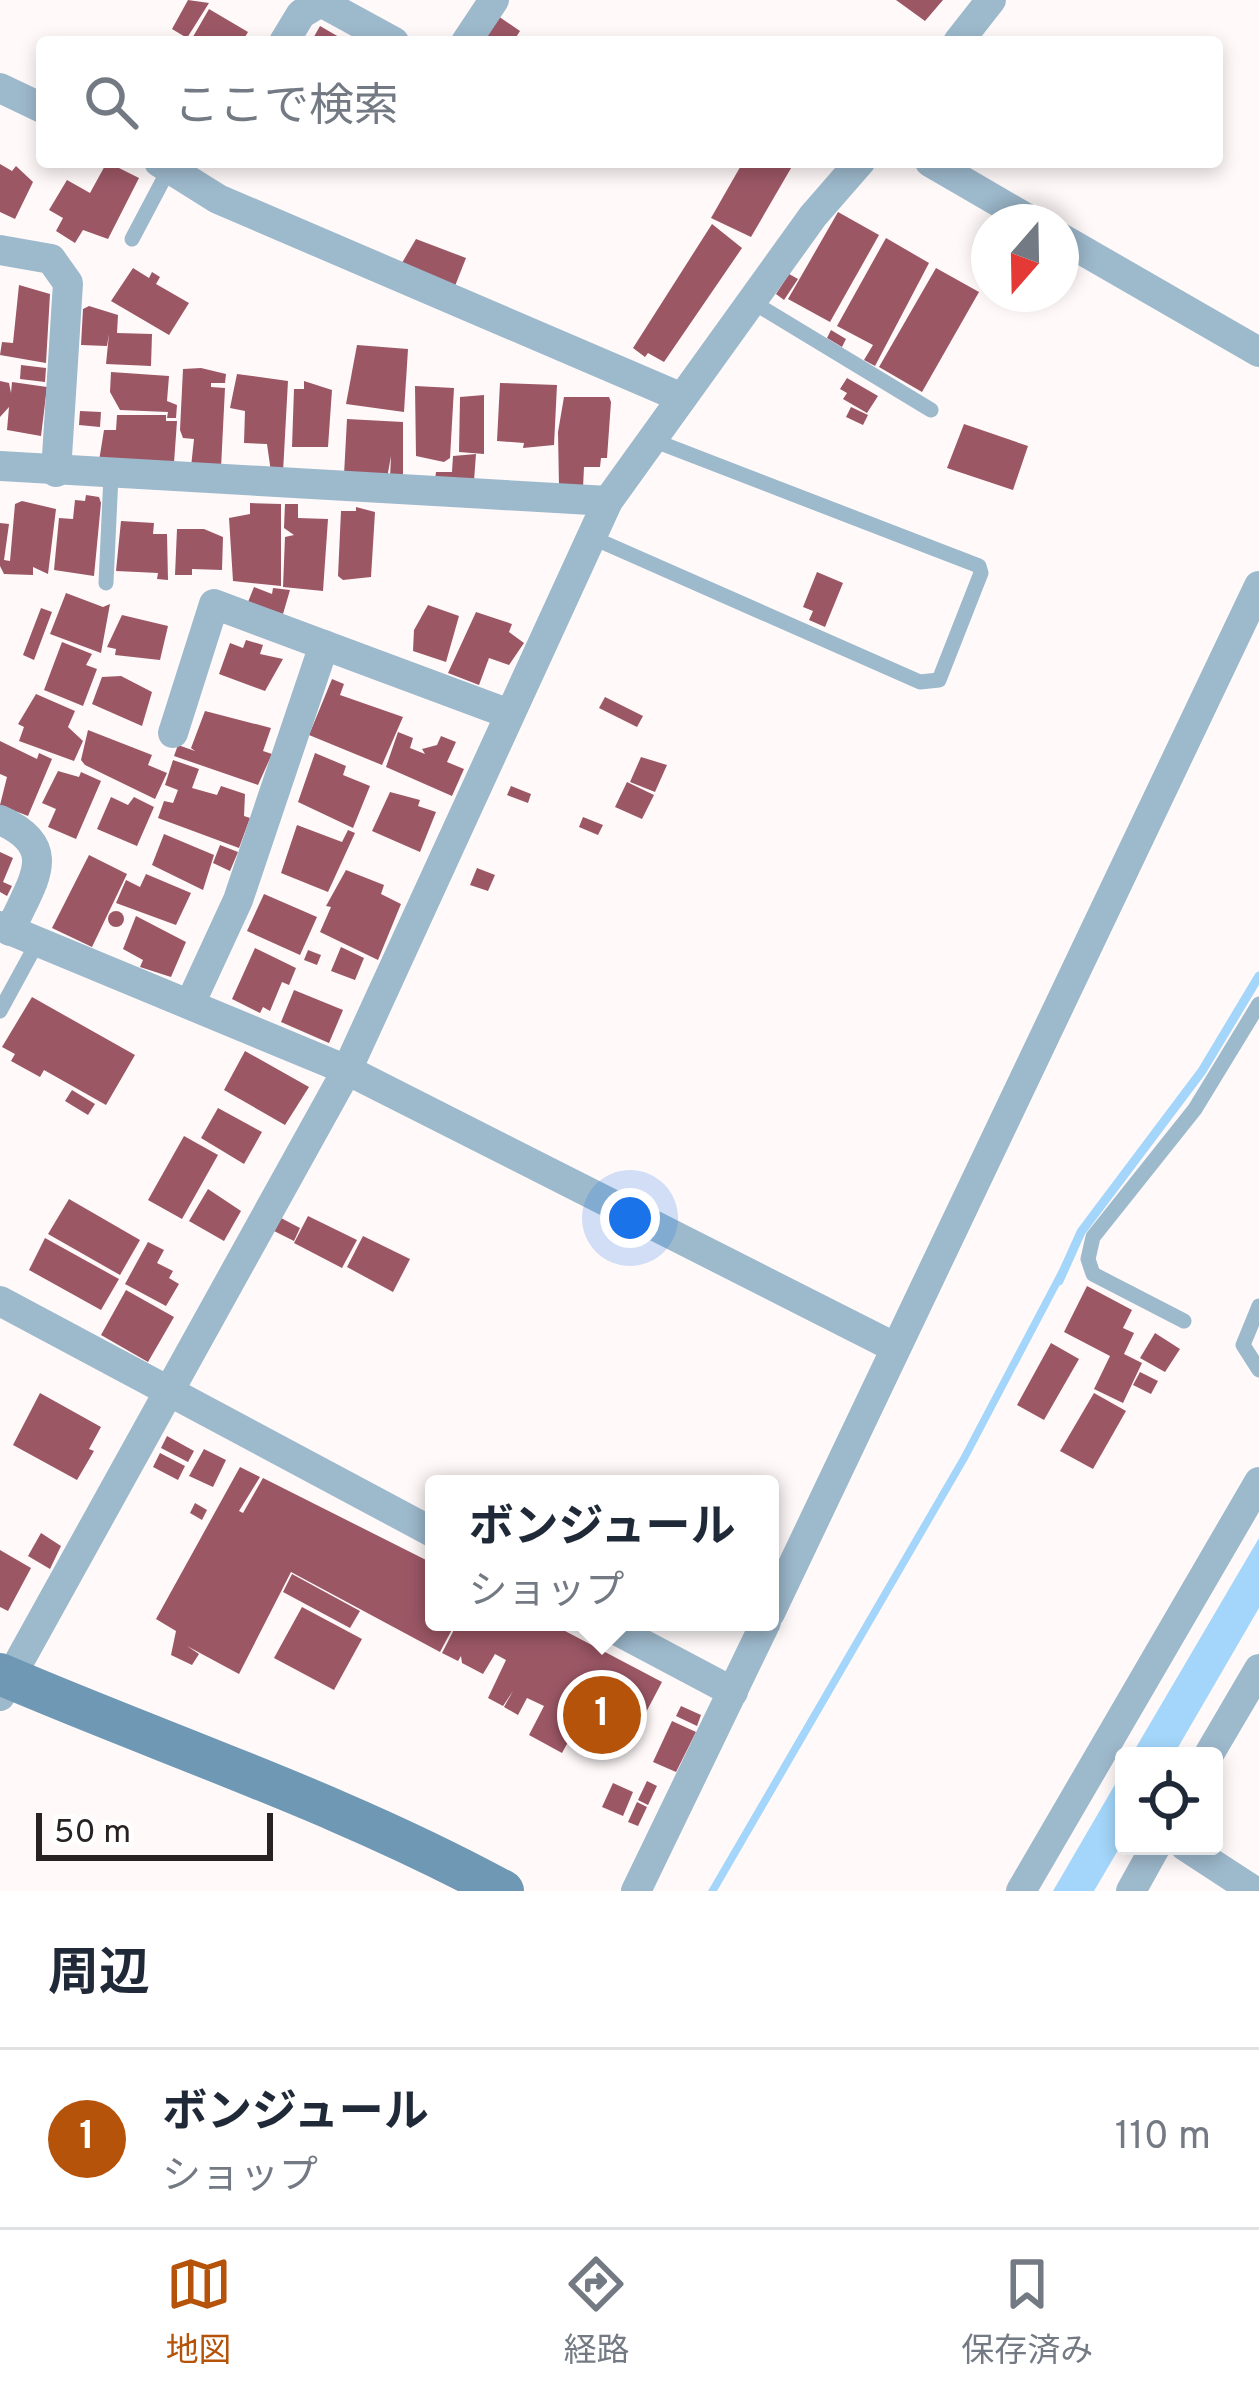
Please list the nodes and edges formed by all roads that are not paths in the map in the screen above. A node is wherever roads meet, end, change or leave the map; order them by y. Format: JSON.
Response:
{"nodes":[{"id":1,"x":494,"y":0,"type":"edge"},
{"id":2,"x":991,"y":0,"type":"edge"},
{"id":3,"x":288,"y":36,"type":"edge"},
{"id":4,"x":383,"y":36,"type":"edge"},
{"id":5,"x":470,"y":36,"type":"edge"},
{"id":6,"x":963,"y":36,"type":"edge"},
{"id":7,"x":0,"y":88,"type":"edge"},
{"id":8,"x":36,"y":105,"type":"edge"},
{"id":9,"x":164,"y":168,"type":"edge"},
{"id":10,"x":855,"y":168,"type":"edge"},
{"id":11,"x":940,"y":168,"type":"edge"},
{"id":12,"x":206,"y":172,"type":"edge"},
{"id":13,"x":1002,"y":204,"type":"edge"},
{"id":14,"x":132,"y":239,"type":"dead end"},
{"id":15,"x":1079,"y":248,"type":"edge"},
{"id":16,"x":0,"y":250,"type":"edge"},
{"id":17,"x":751,"y":301,"type":"junction"},
{"id":18,"x":1259,"y":352,"type":"edge"},
{"id":19,"x":680,"y":397,"type":"junction"},
{"id":20,"x":932,"y":410,"type":"dead end"},
{"id":21,"x":650,"y":440,"type":"junction"},
{"id":22,"x":0,"y":466,"type":"edge"},
{"id":23,"x":56,"y":472,"type":"junction"},
{"id":24,"x":111,"y":475,"type":"junction"},
{"id":25,"x":608,"y":501,"type":"junction"},
{"id":26,"x":592,"y":537,"type":"junction"},
{"id":27,"x":106,"y":583,"type":"dead end"},
{"id":28,"x":1259,"y":586,"type":"edge"},
{"id":29,"x":324,"y":645,"type":"junction"},
{"id":30,"x":509,"y":714,"type":"junction"},
{"id":31,"x":173,"y":734,"type":"dead end"},
{"id":32,"x":0,"y":820,"type":"edge"},
{"id":33,"x":16,"y":933,"type":"edge"},
{"id":34,"x":190,"y":1004,"type":"junction"},
{"id":35,"x":1259,"y":1004,"type":"edge"},
{"id":36,"x":0,"y":1011,"type":"edge"},
{"id":37,"x":347,"y":1070,"type":"junction"},
{"id":38,"x":0,"y":1301,"type":"edge"},
{"id":39,"x":1259,"y":1306,"type":"edge"},
{"id":40,"x":1184,"y":1321,"type":"dead end"},
{"id":41,"x":894,"y":1347,"type":"junction"},
{"id":42,"x":1259,"y":1370,"type":"edge"},
{"id":43,"x":169,"y":1392,"type":"junction"},
{"id":44,"x":1259,"y":1482,"type":"edge"},
{"id":45,"x":425,"y":1528,"type":"edge"},
{"id":46,"x":779,"y":1594,"type":"edge"},
{"id":47,"x":618,"y":1631,"type":"edge"},
{"id":48,"x":762,"y":1631,"type":"edge"},
{"id":49,"x":1259,"y":1669,"type":"edge"},
{"id":50,"x":3,"y":1682,"type":"edge"},
{"id":51,"x":733,"y":1692,"type":"junction"},
{"id":52,"x":1213,"y":1747,"type":"edge"},
{"id":53,"x":1151,"y":1855,"type":"edge"},
{"id":54,"x":1199,"y":1855,"type":"edge"},
{"id":55,"x":503,"y":1891,"type":"edge"},
{"id":56,"x":636,"y":1891,"type":"edge"},
{"id":57,"x":1021,"y":1891,"type":"edge"},
{"id":58,"x":1131,"y":1891,"type":"edge"},
{"id":59,"x":1254,"y":1891,"type":"edge"}],
"edges":[{"from":1,"to":5,"type":"street"},
{"from":2,"to":6,"type":"street"},
{"from":3,"to":4,"type":"street"},
{"from":7,"to":8,"type":"street"},
{"from":9,"to":14,"type":"lane"},
{"from":10,"to":17,"type":"street"},
{"from":11,"to":13,"type":"street"},
{"from":12,"to":19,"type":"street"},
{"from":15,"to":18,"type":"street"},
{"from":16,"to":23,"type":"street"},
{"from":17,"to":19,"type":"street"},
{"from":17,"to":20,"type":"lane"},
{"from":19,"to":21,"type":"street"},
{"from":21,"to":25,"type":"street"},
{"from":21,"to":26,"type":"lane"},
{"from":22,"to":23,"type":"street"},
{"from":23,"to":24,"type":"street"},
{"from":24,"to":25,"type":"street"},
{"from":24,"to":27,"type":"lane"},
{"from":25,"to":26,"type":"street"},
{"from":26,"to":30,"type":"street"},
{"from":28,"to":41,"type":"street"},
{"from":29,"to":30,"type":"street"},
{"from":29,"to":31,"type":"street"},
{"from":29,"to":34,"type":"street"},
{"from":30,"to":37,"type":"street"},
{"from":32,"to":33,"type":"street"},
{"from":33,"to":34,"type":"street"},
{"from":33,"to":36,"type":"lane"},
{"from":34,"to":37,"type":"street"},
{"from":35,"to":40,"type":"lane"},
{"from":37,"to":41,"type":"street"},
{"from":37,"to":43,"type":"street"},
{"from":38,"to":43,"type":"street"},
{"from":39,"to":42,"type":"lane"},
{"from":41,"to":46,"type":"street"},
{"from":43,"to":45,"type":"street"},
{"from":43,"to":50,"type":"street"},
{"from":44,"to":57,"type":"street"},
{"from":47,"to":51,"type":"street"},
{"from":48,"to":51,"type":"street"},
{"from":49,"to":52,"type":"street"},
{"from":50,"to":55,"type":"street"},
{"from":51,"to":56,"type":"street"},
{"from":53,"to":58,"type":"street"},
{"from":54,"to":59,"type":"street"}]}
